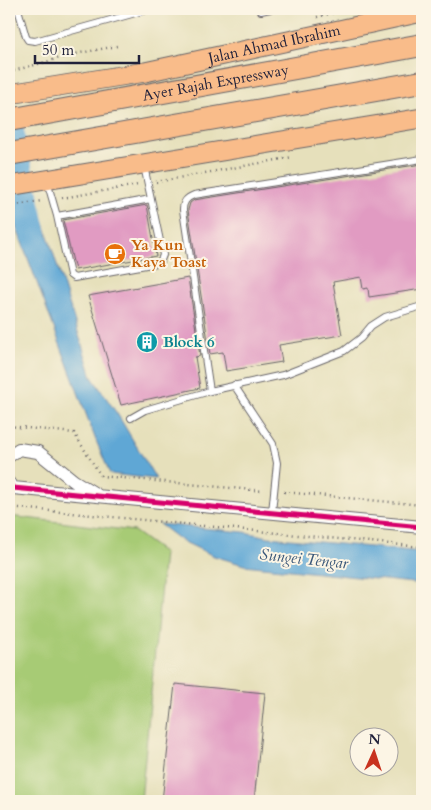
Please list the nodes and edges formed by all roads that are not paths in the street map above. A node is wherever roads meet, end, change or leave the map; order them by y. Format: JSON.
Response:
{"nodes":[{"id":1,"x":18,"y":9,"type":"edge"},
{"id":2,"x":150,"y":9,"type":"edge"},
{"id":3,"x":260,"y":9,"type":"edge"},
{"id":4,"x":270,"y":9,"type":"edge"},
{"id":5,"x":422,"y":12,"type":"edge"},
{"id":6,"x":422,"y":30,"type":"edge"},
{"id":7,"x":422,"y":45,"type":"edge"},
{"id":8,"x":385,"y":51,"type":"junction"},
{"id":9,"x":422,"y":82,"type":"edge"},
{"id":10,"x":17,"y":92,"type":"edge"},
{"id":11,"x":19,"y":118,"type":"edge"},
{"id":12,"x":422,"y":118,"type":"edge"},
{"id":13,"x":9,"y":154,"type":"edge"},
{"id":14,"x":422,"y":159,"type":"edge"},
{"id":15,"x":144,"y":165,"type":"junction"},
{"id":16,"x":43,"y":181,"type":"junction"},
{"id":17,"x":9,"y":186,"type":"edge"},
{"id":18,"x":151,"y":199,"type":"junction"},
{"id":19,"x":57,"y":216,"type":"junction"},
{"id":20,"x":422,"y":306,"type":"edge"},
{"id":21,"x":234,"y":385,"type":"junction"},
{"id":22,"x":210,"y":391,"type":"junction"},
{"id":23,"x":131,"y":418,"type":"dead end"},
{"id":24,"x":9,"y":456,"type":"edge"},
{"id":25,"x":9,"y":483,"type":"edge"},
{"id":26,"x":102,"y":497,"type":"junction"},
{"id":27,"x":272,"y":512,"type":"junction"},
{"id":28,"x":422,"y":527,"type":"edge"}],
"edges":[{"from":1,"to":2,"type":"lane"},
{"from":3,"to":4,"type":"lane"},
{"from":5,"to":10,"type":"main road","name":"Jalan Ahmad Ibrahim"},
{"from":6,"to":8,"type":"highway"},
{"from":7,"to":8,"type":"highway","name":"Ayer Rajah Expressway"},
{"from":8,"to":11,"type":"highway","name":"Ayer Rajah Expressway"},
{"from":9,"to":13,"type":"highway"},
{"from":12,"to":15,"type":"main road"},
{"from":14,"to":22,"type":"lane"},
{"from":15,"to":16,"type":"main road"},
{"from":15,"to":18,"type":"lane"},
{"from":16,"to":17,"type":"main road"},
{"from":16,"to":19,"type":"lane"},
{"from":18,"to":19,"type":"lane"},
{"from":18,"to":19,"type":"lane"},
{"from":20,"to":21,"type":"lane"},
{"from":21,"to":22,"type":"lane"},
{"from":21,"to":27,"type":"lane"},
{"from":22,"to":23,"type":"lane"},
{"from":24,"to":26,"type":"street"},
{"from":25,"to":26,"type":"street"},
{"from":26,"to":27,"type":"street"},
{"from":27,"to":28,"type":"street"}]}
